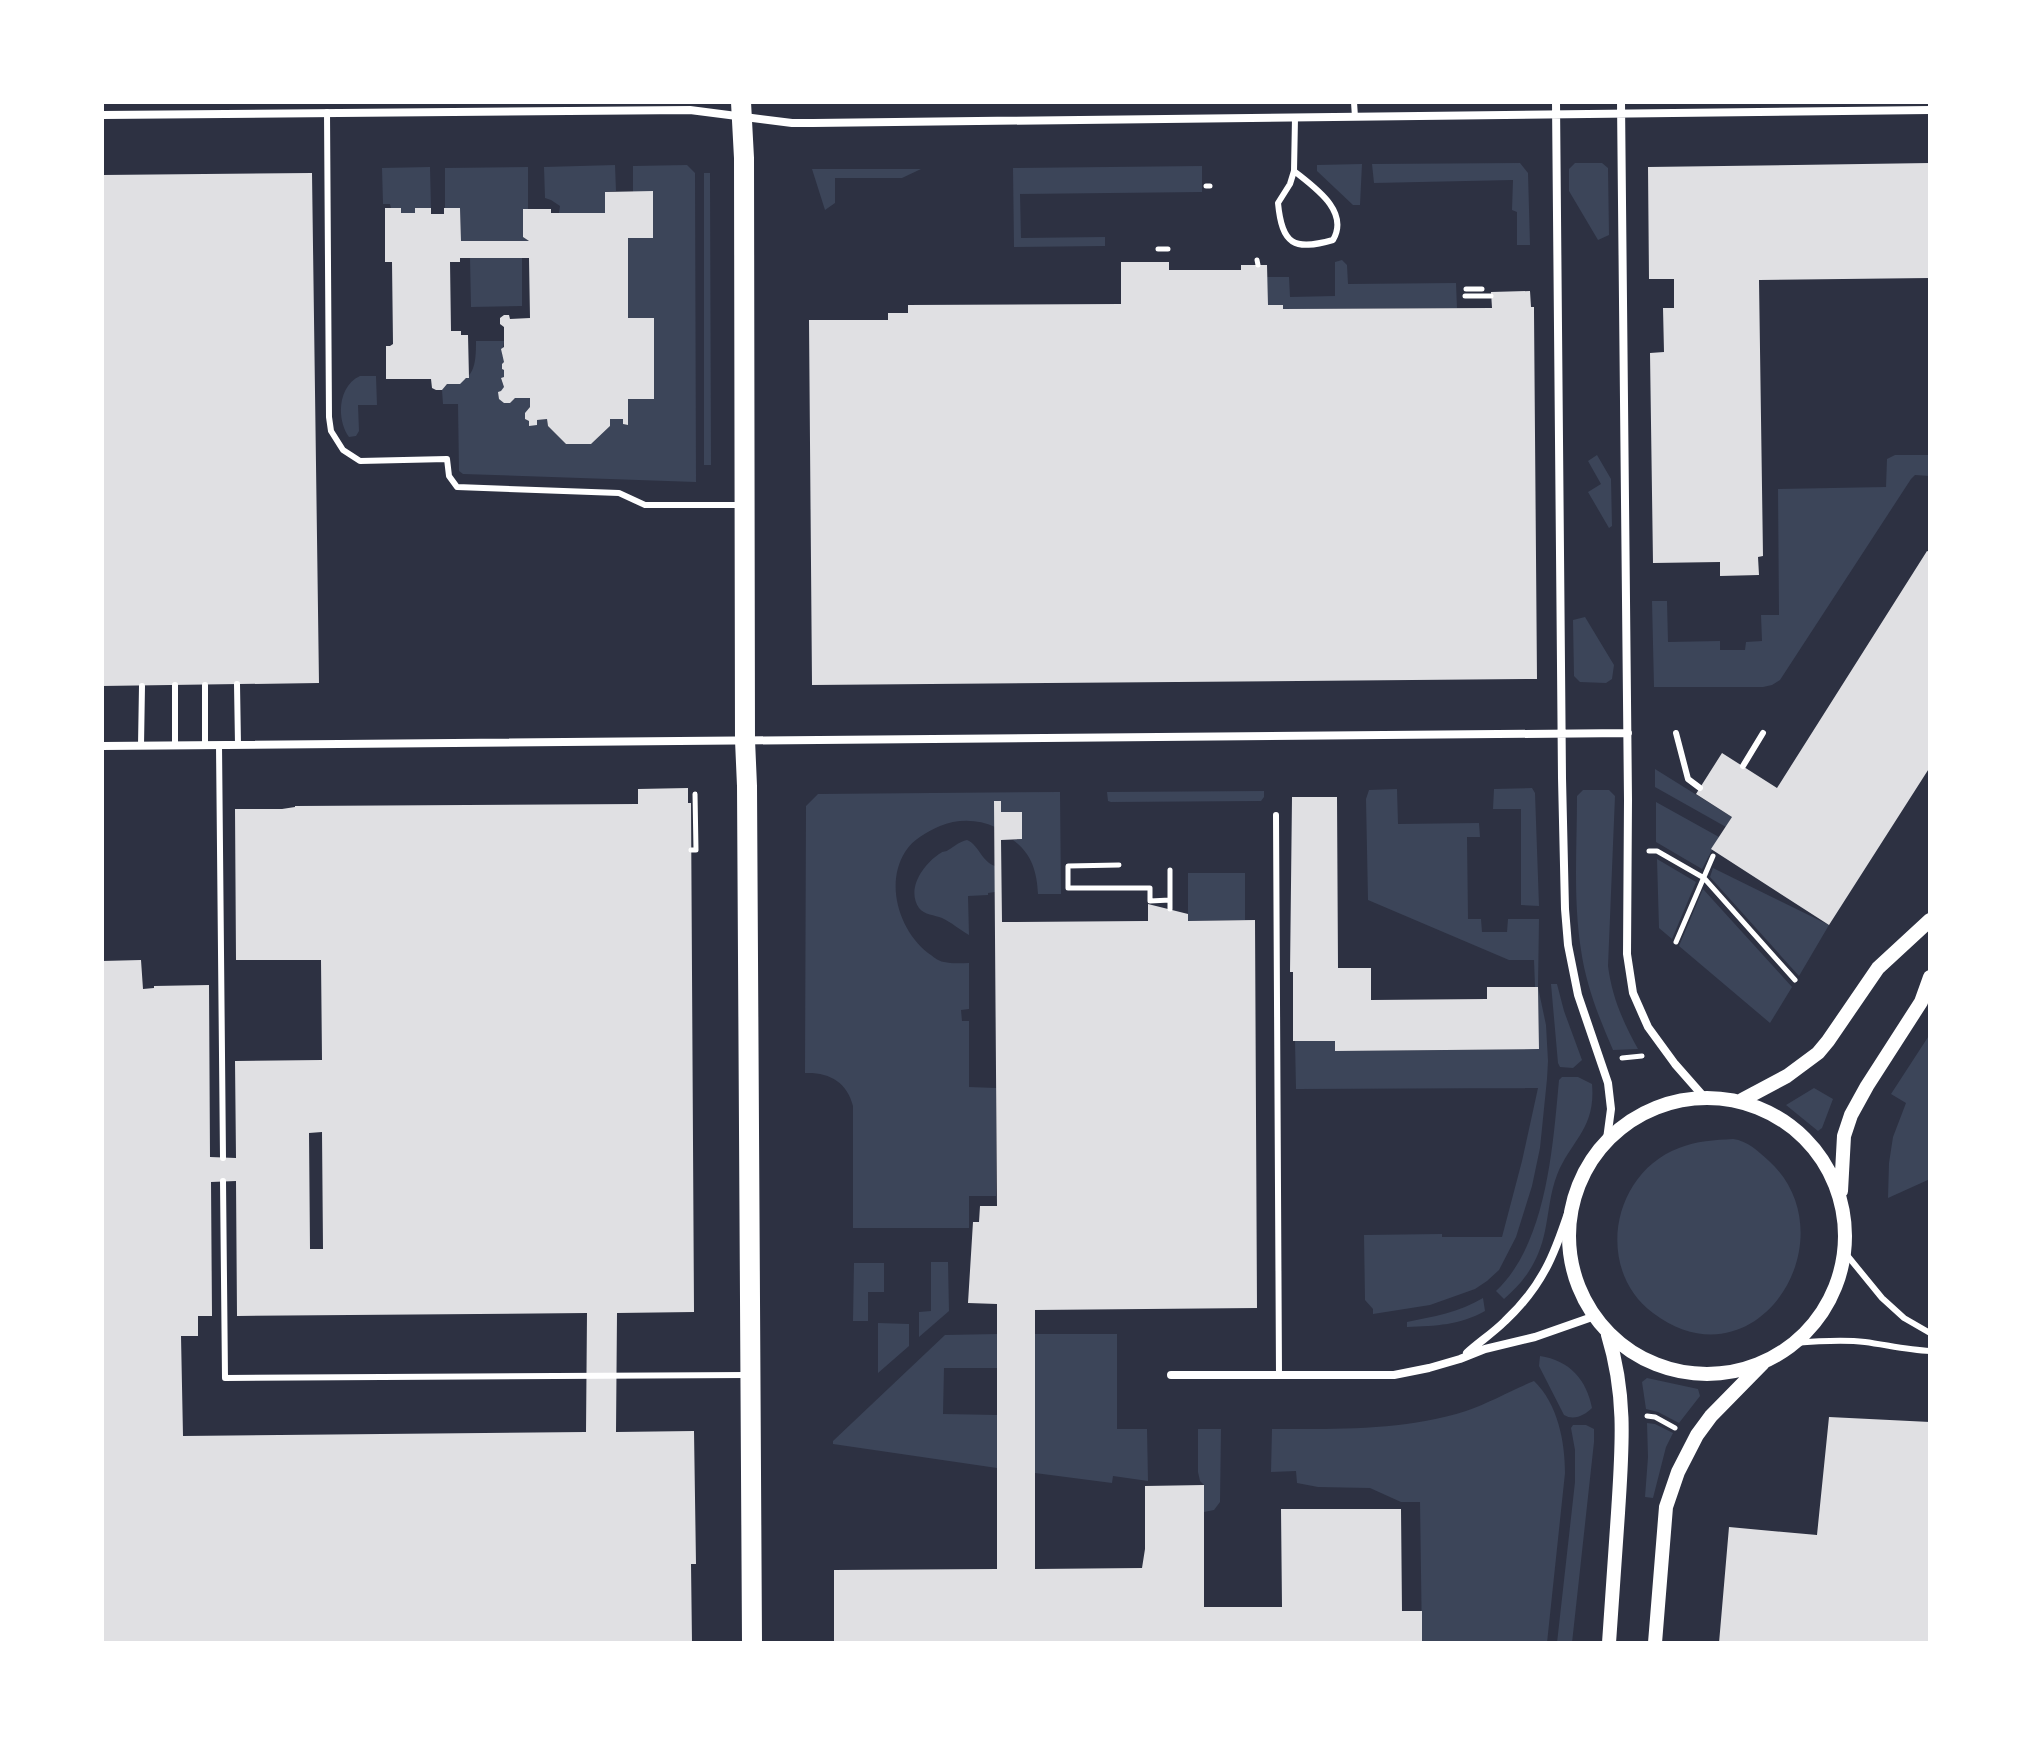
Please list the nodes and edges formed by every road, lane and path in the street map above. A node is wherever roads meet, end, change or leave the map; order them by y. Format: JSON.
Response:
{"nodes":[{"id":1,"x":1354,"y":102,"type":"edge"},
{"id":2,"x":1556,"y":102,"type":"edge"},
{"id":3,"x":1621,"y":102,"type":"edge"},
{"id":4,"x":741,"y":109,"type":"edge"},
{"id":5,"x":1930,"y":110,"type":"edge"},
{"id":6,"x":327,"y":112,"type":"junction"},
{"id":7,"x":1556,"y":114,"type":"junction"},
{"id":8,"x":1621,"y":114,"type":"junction"},
{"id":9,"x":102,"y":115,"type":"edge"},
{"id":10,"x":1355,"y":117,"type":"junction"},
{"id":11,"x":1295,"y":118,"type":"junction"},
{"id":12,"x":1294,"y":171,"type":"junction"},
{"id":13,"x":1158,"y":249,"type":"dead end"},
{"id":14,"x":1168,"y":249,"type":"dead end"},
{"id":15,"x":1482,"y":289,"type":"dead end"},
{"id":16,"x":1491,"y":296,"type":"dead end"},
{"id":17,"x":744,"y":505,"type":"junction"},
{"id":18,"x":237,"y":684,"type":"dead end"},
{"id":19,"x":175,"y":685,"type":"dead end"},
{"id":20,"x":205,"y":685,"type":"dead end"},
{"id":21,"x":142,"y":686,"type":"dead end"},
{"id":22,"x":1628,"y":733,"type":"junction"},
{"id":23,"x":1676,"y":733,"type":"dead end"},
{"id":24,"x":1763,"y":733,"type":"dead end"},
{"id":25,"x":1562,"y":734,"type":"junction"},
{"id":26,"x":745,"y":740,"type":"junction"},
{"id":27,"x":141,"y":745,"type":"junction"},
{"id":28,"x":175,"y":745,"type":"junction"},
{"id":29,"x":205,"y":745,"type":"junction"},
{"id":30,"x":219,"y":745,"type":"junction"},
{"id":31,"x":238,"y":745,"type":"junction"},
{"id":32,"x":102,"y":746,"type":"edge"},
{"id":33,"x":1743,"y":766,"type":"dead end"},
{"id":34,"x":1700,"y":788,"type":"dead end"},
{"id":35,"x":695,"y":794,"type":"dead end"},
{"id":36,"x":1276,"y":815,"type":"dead end"},
{"id":37,"x":691,"y":850,"type":"dead end"},
{"id":38,"x":1649,"y":851,"type":"dead end"},
{"id":39,"x":1713,"y":856,"type":"dead end"},
{"id":40,"x":1119,"y":865,"type":"dead end"},
{"id":41,"x":1170,"y":870,"type":"dead end"},
{"id":42,"x":1704,"y":878,"type":"junction"},
{"id":43,"x":1170,"y":900,"type":"junction"},
{"id":44,"x":1170,"y":909,"type":"dead end"},
{"id":45,"x":1930,"y":920,"type":"edge"},
{"id":46,"x":1676,"y":942,"type":"dead end"},
{"id":47,"x":1930,"y":977,"type":"edge"},
{"id":48,"x":1795,"y":980,"type":"dead end"},
{"id":49,"x":1642,"y":1056,"type":"dead end"},
{"id":50,"x":1617,"y":1058,"type":"dead end"},
{"id":51,"x":1704,"y":1097,"type":"junction"},
{"id":52,"x":1742,"y":1100,"type":"junction"},
{"id":53,"x":1607,"y":1139,"type":"junction"},
{"id":54,"x":223,"y":1158,"type":"dead end"},
{"id":55,"x":223,"y":1181,"type":"dead end"},
{"id":56,"x":1573,"y":1198,"type":"junction"},
{"id":57,"x":1841,"y":1200,"type":"junction"},
{"id":58,"x":1846,"y":1254,"type":"junction"},
{"id":59,"x":1595,"y":1316,"type":"junction"},
{"id":60,"x":1930,"y":1333,"type":"edge"},
{"id":61,"x":1608,"y":1334,"type":"junction"},
{"id":62,"x":1794,"y":1343,"type":"junction"},
{"id":63,"x":1930,"y":1351,"type":"edge"},
{"id":64,"x":1460,"y":1359,"type":"junction"},
{"id":65,"x":1763,"y":1363,"type":"junction"},
{"id":66,"x":1279,"y":1374,"type":"junction"},
{"id":67,"x":751,"y":1375,"type":"junction"},
{"id":68,"x":1171,"y":1375,"type":"dead end"},
{"id":69,"x":1647,"y":1416,"type":"dead end"},
{"id":70,"x":1676,"y":1428,"type":"dead end"},
{"id":71,"x":752,"y":1643,"type":"edge"},
{"id":72,"x":1609,"y":1643,"type":"edge"},
{"id":73,"x":1655,"y":1643,"type":"edge"}],
"edges":[{"from":1,"to":10,"type":"lane"},
{"from":2,"to":7,"type":"street"},
{"from":3,"to":8,"type":"street"},
{"from":4,"to":6,"type":"street"},
{"from":4,"to":11,"type":"street"},
{"from":4,"to":17,"type":"main road"},
{"from":5,"to":8,"type":"street"},
{"from":6,"to":9,"type":"street"},
{"from":6,"to":17,"type":"lane"},
{"from":7,"to":8,"type":"street"},
{"from":7,"to":10,"type":"street"},
{"from":7,"to":25,"type":"street"},
{"from":8,"to":22,"type":"street"},
{"from":10,"to":11,"type":"street"},
{"from":11,"to":12,"type":"lane"},
{"from":12,"to":12,"type":"lane"},
{"from":13,"to":14,"type":"path"},
{"from":15,"to":16,"type":"path"},
{"from":17,"to":26,"type":"main road"},
{"from":18,"to":31,"type":"lane"},
{"from":19,"to":28,"type":"lane"},
{"from":20,"to":29,"type":"lane"},
{"from":21,"to":27,"type":"lane"},
{"from":22,"to":25,"type":"street"},
{"from":22,"to":51,"type":"street"},
{"from":23,"to":34,"type":"lane"},
{"from":24,"to":33,"type":"lane"},
{"from":25,"to":26,"type":"street"},
{"from":25,"to":53,"type":"street"},
{"from":26,"to":31,"type":"street"},
{"from":26,"to":67,"type":"main road"},
{"from":27,"to":28,"type":"street"},
{"from":27,"to":32,"type":"street"},
{"from":28,"to":29,"type":"street"},
{"from":29,"to":30,"type":"street"},
{"from":30,"to":31,"type":"street"},
{"from":30,"to":54,"type":"lane"},
{"from":35,"to":37,"type":"path"},
{"from":36,"to":66,"type":"lane"},
{"from":38,"to":42,"type":"path"},
{"from":39,"to":42,"type":"path"},
{"from":40,"to":43,"type":"path"},
{"from":41,"to":43,"type":"path"},
{"from":42,"to":46,"type":"path"},
{"from":42,"to":48,"type":"path"},
{"from":43,"to":44,"type":"path"},
{"from":45,"to":52,"type":"street"},
{"from":47,"to":57,"type":"street"},
{"from":49,"to":50,"type":"path"},
{"from":51,"to":52,"type":"street"},
{"from":51,"to":53,"type":"street"},
{"from":52,"to":57,"type":"street"},
{"from":53,"to":56,"type":"street"},
{"from":55,"to":67,"type":"lane"},
{"from":56,"to":59,"type":"street"},
{"from":56,"to":64,"type":"street"},
{"from":57,"to":58,"type":"street"},
{"from":58,"to":60,"type":"lane"},
{"from":58,"to":62,"type":"street"},
{"from":59,"to":61,"type":"street"},
{"from":59,"to":64,"type":"street"},
{"from":61,"to":65,"type":"street"},
{"from":61,"to":72,"type":"street"},
{"from":62,"to":63,"type":"lane"},
{"from":62,"to":65,"type":"street"},
{"from":64,"to":66,"type":"street"},
{"from":65,"to":73,"type":"street"},
{"from":66,"to":68,"type":"street"},
{"from":67,"to":71,"type":"main road"},
{"from":69,"to":70,"type":"path"}]}
